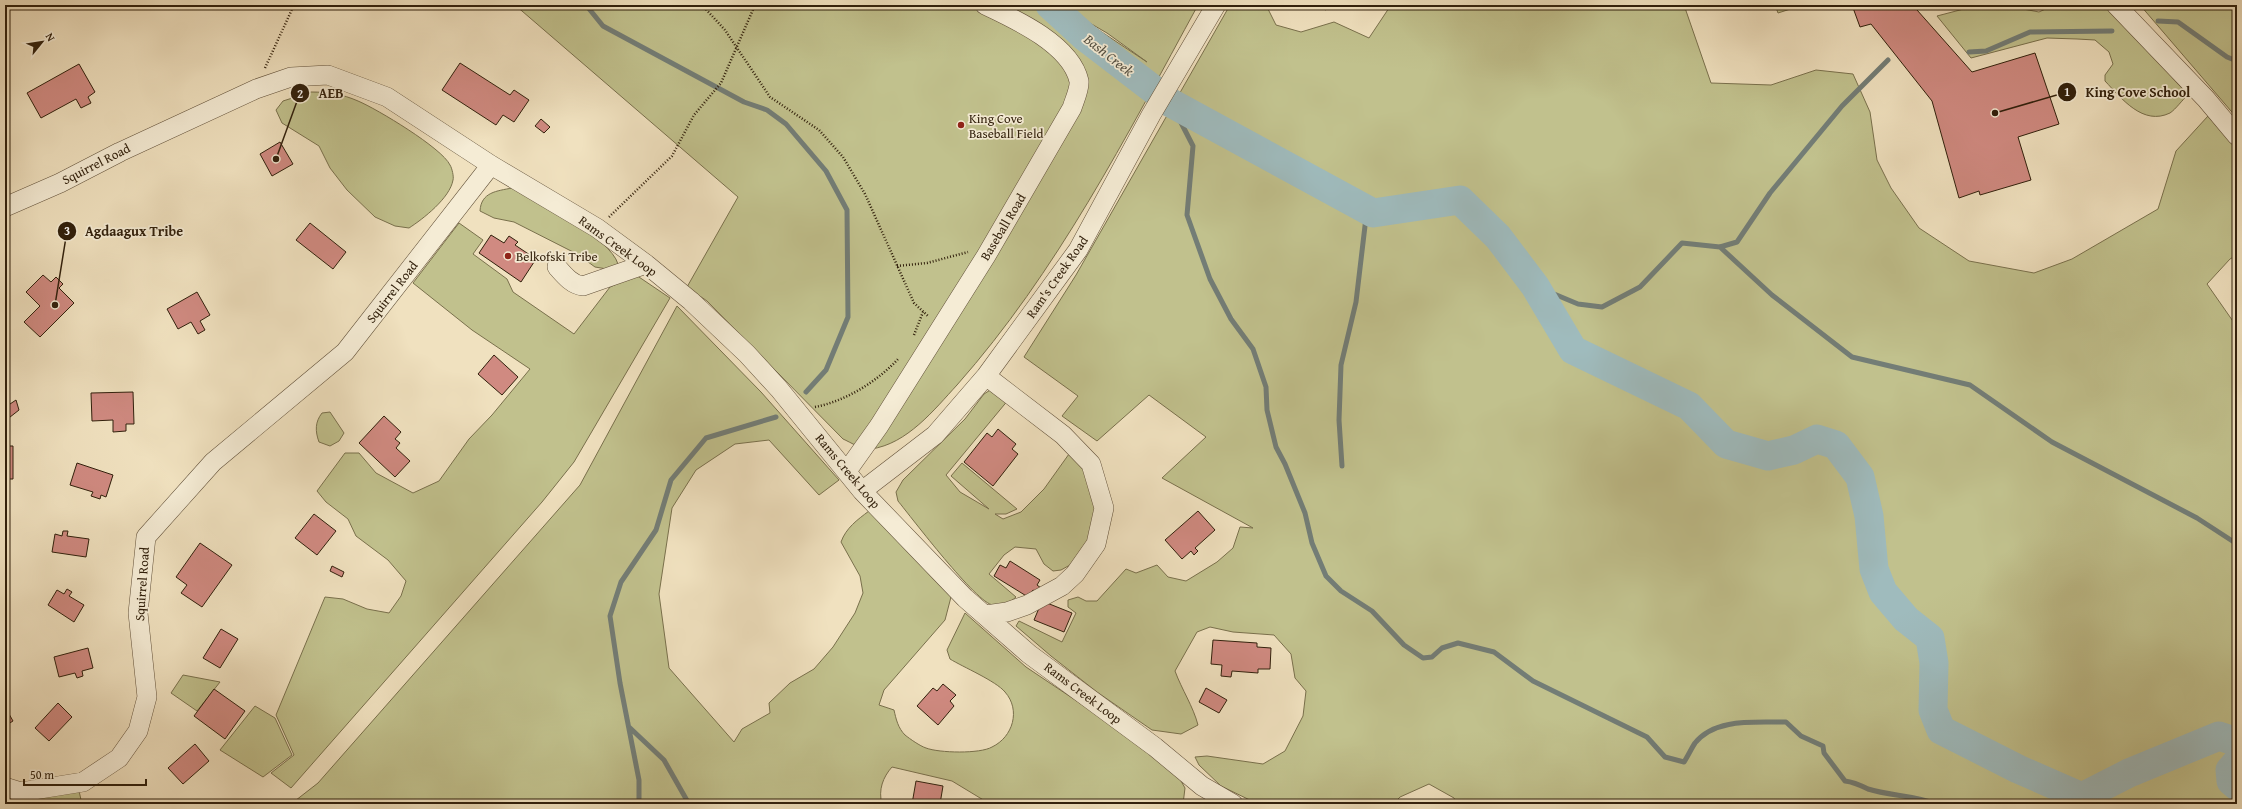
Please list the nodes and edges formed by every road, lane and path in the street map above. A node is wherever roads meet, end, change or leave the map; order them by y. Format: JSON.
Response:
{"nodes":[{"id":1,"x":294,"y":5,"type":"edge"},
{"id":2,"x":702,"y":5,"type":"edge"},
{"id":3,"x":755,"y":5,"type":"edge"},
{"id":4,"x":986,"y":5,"type":"edge"},
{"id":5,"x":1216,"y":5,"type":"edge"},
{"id":6,"x":2116,"y":5,"type":"edge"},
{"id":7,"x":737,"y":49,"type":"junction"},
{"id":8,"x":256,"y":89,"type":"junction"},
{"id":9,"x":2237,"y":136,"type":"edge"},
{"id":10,"x":491,"y":165,"type":"junction"},
{"id":11,"x":5,"y":208,"type":"edge"},
{"id":12,"x":597,"y":228,"type":"junction"},
{"id":13,"x":992,"y":246,"type":"junction"},
{"id":14,"x":646,"y":264,"type":"junction"},
{"id":15,"x":897,"y":266,"type":"junction"},
{"id":16,"x":557,"y":267,"type":"dead end"},
{"id":17,"x":923,"y":312,"type":"junction"},
{"id":18,"x":941,"y":328,"type":"junction"},
{"id":19,"x":910,"y":341,"type":"dead end"},
{"id":20,"x":903,"y":353,"type":"dead end"},
{"id":21,"x":986,"y":376,"type":"junction"},
{"id":22,"x":797,"y":410,"type":"junction"},
{"id":23,"x":847,"y":471,"type":"junction"},
{"id":24,"x":862,"y":491,"type":"junction"},
{"id":25,"x":986,"y":615,"type":"junction"},
{"id":26,"x":5,"y":787,"type":"edge"},
{"id":27,"x":1202,"y":795,"type":"edge"},
{"id":28,"x":1233,"y":804,"type":"edge"}],
"edges":[{"from":1,"to":8,"type":"path"},
{"from":2,"to":7,"type":"path"},
{"from":3,"to":7,"type":"path"},
{"from":4,"to":13,"type":"street","name":"Baseball Road"},
{"from":5,"to":21,"type":"street","name":"Ram's Creek Road"},
{"from":6,"to":9,"type":"street"},
{"from":7,"to":12,"type":"path"},
{"from":7,"to":15,"type":"path"},
{"from":8,"to":10,"type":"street","name":"Squirrel Road"},
{"from":8,"to":11,"type":"street","name":"Squirrel Road"},
{"from":10,"to":12,"type":"street","name":"Rams Creek Loop"},
{"from":10,"to":26,"type":"street","name":"Squirrel Road"},
{"from":12,"to":14,"type":"street","name":"Rams Creek Loop"},
{"from":13,"to":15,"type":"path"},
{"from":13,"to":18,"type":"street","name":"Baseball Road"},
{"from":14,"to":16,"type":"street"},
{"from":14,"to":22,"type":"street","name":"Rams Creek Loop"},
{"from":15,"to":17,"type":"path"},
{"from":17,"to":18,"type":"path"},
{"from":17,"to":19,"type":"path"},
{"from":18,"to":23,"type":"street","name":"Baseball Road"},
{"from":20,"to":22,"type":"path"},
{"from":21,"to":24,"type":"street","name":"Ram's Creek Road"},
{"from":21,"to":25,"type":"street"},
{"from":22,"to":23,"type":"street","name":"Rams Creek Loop"},
{"from":23,"to":24,"type":"street","name":"Rams Creek Loop"},
{"from":24,"to":25,"type":"street","name":"Rams Creek Loop"},
{"from":25,"to":27,"type":"street","name":"Rams Creek Loop"},
{"from":27,"to":28,"type":"street","name":"Rams Creek Loop"}]}
